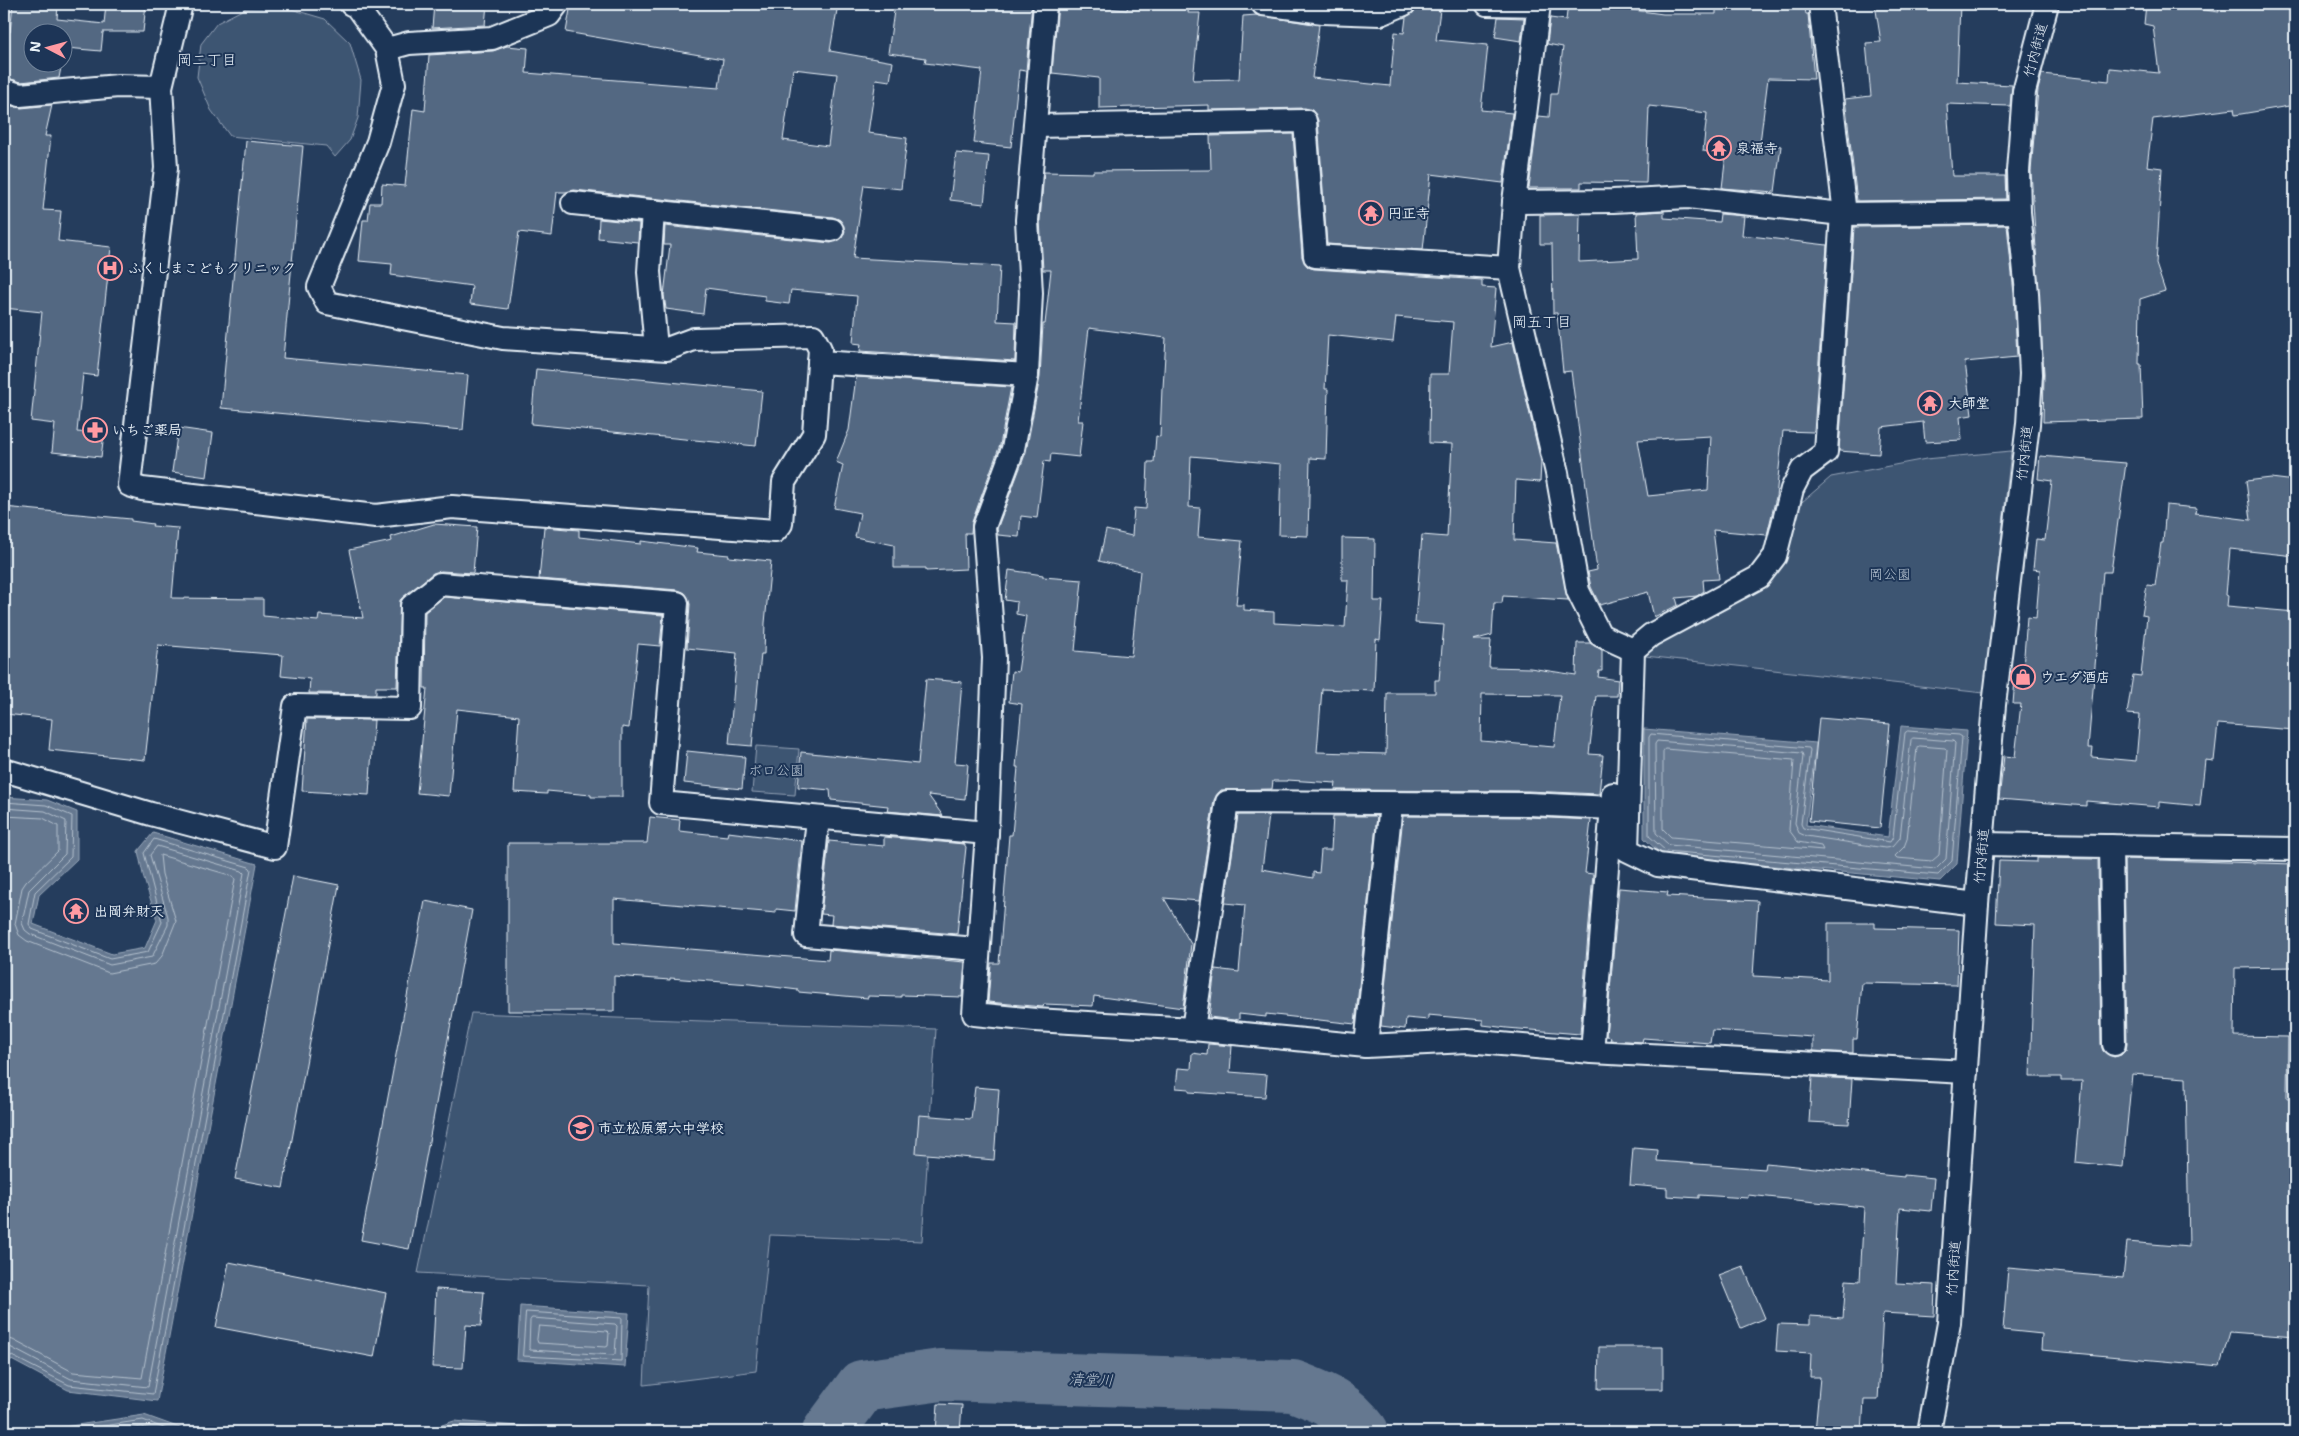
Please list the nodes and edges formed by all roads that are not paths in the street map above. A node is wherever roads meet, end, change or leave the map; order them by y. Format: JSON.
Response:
{"nodes":[{"id":1,"x":183,"y":4,"type":"edge"},
{"id":2,"x":351,"y":4,"type":"edge"},
{"id":3,"x":557,"y":4,"type":"edge"},
{"id":4,"x":1045,"y":4,"type":"edge"},
{"id":5,"x":1263,"y":4,"type":"edge"},
{"id":6,"x":1404,"y":4,"type":"edge"},
{"id":7,"x":1487,"y":4,"type":"edge"},
{"id":8,"x":1539,"y":4,"type":"edge"},
{"id":9,"x":1820,"y":4,"type":"edge"},
{"id":10,"x":2047,"y":4,"type":"edge"},
{"id":11,"x":387,"y":49,"type":"junction"},
{"id":12,"x":161,"y":87,"type":"junction"},
{"id":13,"x":4,"y":90,"type":"edge"},
{"id":14,"x":1035,"y":126,"type":"junction"},
{"id":15,"x":1514,"y":202,"type":"junction"},
{"id":16,"x":573,"y":203,"type":"dead end"},
{"id":17,"x":653,"y":211,"type":"junction"},
{"id":18,"x":2019,"y":212,"type":"junction"},
{"id":19,"x":1844,"y":214,"type":"junction"},
{"id":20,"x":832,"y":230,"type":"dead end"},
{"id":21,"x":1509,"y":268,"type":"junction"},
{"id":22,"x":656,"y":348,"type":"junction"},
{"id":23,"x":820,"y":362,"type":"junction"},
{"id":24,"x":1027,"y":374,"type":"junction"},
{"id":25,"x":1633,"y":650,"type":"junction"},
{"id":26,"x":1629,"y":731,"type":"junction"},
{"id":27,"x":4,"y":770,"type":"edge"},
{"id":28,"x":1391,"y":804,"type":"junction"},
{"id":29,"x":1612,"y":808,"type":"junction"},
{"id":30,"x":818,"y":818,"type":"junction"},
{"id":31,"x":987,"y":833,"type":"junction"},
{"id":32,"x":1982,"y":844,"type":"junction"},
{"id":33,"x":2112,"y":846,"type":"junction"},
{"id":34,"x":2295,"y":849,"type":"edge"},
{"id":35,"x":1977,"y":904,"type":"junction"},
{"id":36,"x":977,"y":949,"type":"junction"},
{"id":37,"x":1193,"y":1029,"type":"junction"},
{"id":38,"x":2114,"y":1044,"type":"dead end"},
{"id":39,"x":1366,"y":1046,"type":"junction"},
{"id":40,"x":1592,"y":1052,"type":"junction"},
{"id":41,"x":1966,"y":1072,"type":"junction"},
{"id":42,"x":1929,"y":1432,"type":"edge"}],
"edges":[{"from":1,"to":12,"type":"street"},
{"from":2,"to":11,"type":"street"},
{"from":3,"to":11,"type":"street"},
{"from":4,"to":14,"type":"street"},
{"from":5,"to":6,"type":"street"},
{"from":7,"to":8,"type":"street"},
{"from":8,"to":15,"type":"street"},
{"from":9,"to":19,"type":"street"},
{"from":10,"to":18,"type":"street","name":"竹内街道"},
{"from":11,"to":22,"type":"street"},
{"from":12,"to":13,"type":"street"},
{"from":12,"to":23,"type":"street"},
{"from":14,"to":21,"type":"street"},
{"from":14,"to":24,"type":"street"},
{"from":15,"to":19,"type":"street"},
{"from":15,"to":21,"type":"street"},
{"from":16,"to":17,"type":"street"},
{"from":17,"to":20,"type":"street"},
{"from":17,"to":22,"type":"street"},
{"from":18,"to":19,"type":"street"},
{"from":18,"to":32,"type":"street","name":"竹内街道"},
{"from":19,"to":25,"type":"street"},
{"from":21,"to":25,"type":"street"},
{"from":22,"to":23,"type":"street"},
{"from":23,"to":24,"type":"street"},
{"from":24,"to":31,"type":"street"},
{"from":25,"to":26,"type":"street"},
{"from":26,"to":29,"type":"street"},
{"from":26,"to":35,"type":"street"},
{"from":27,"to":30,"type":"street"},
{"from":28,"to":29,"type":"street"},
{"from":28,"to":37,"type":"street"},
{"from":28,"to":39,"type":"street"},
{"from":29,"to":40,"type":"street"},
{"from":30,"to":31,"type":"street"},
{"from":30,"to":36,"type":"street"},
{"from":31,"to":36,"type":"street"},
{"from":32,"to":33,"type":"street"},
{"from":32,"to":35,"type":"street","name":"竹内街道"},
{"from":33,"to":34,"type":"street"},
{"from":33,"to":38,"type":"street"},
{"from":35,"to":41,"type":"street","name":"竹内街道"},
{"from":36,"to":37,"type":"street"},
{"from":37,"to":39,"type":"street"},
{"from":39,"to":40,"type":"street"},
{"from":40,"to":41,"type":"street"},
{"from":41,"to":42,"type":"street","name":"竹内街道"}]}
